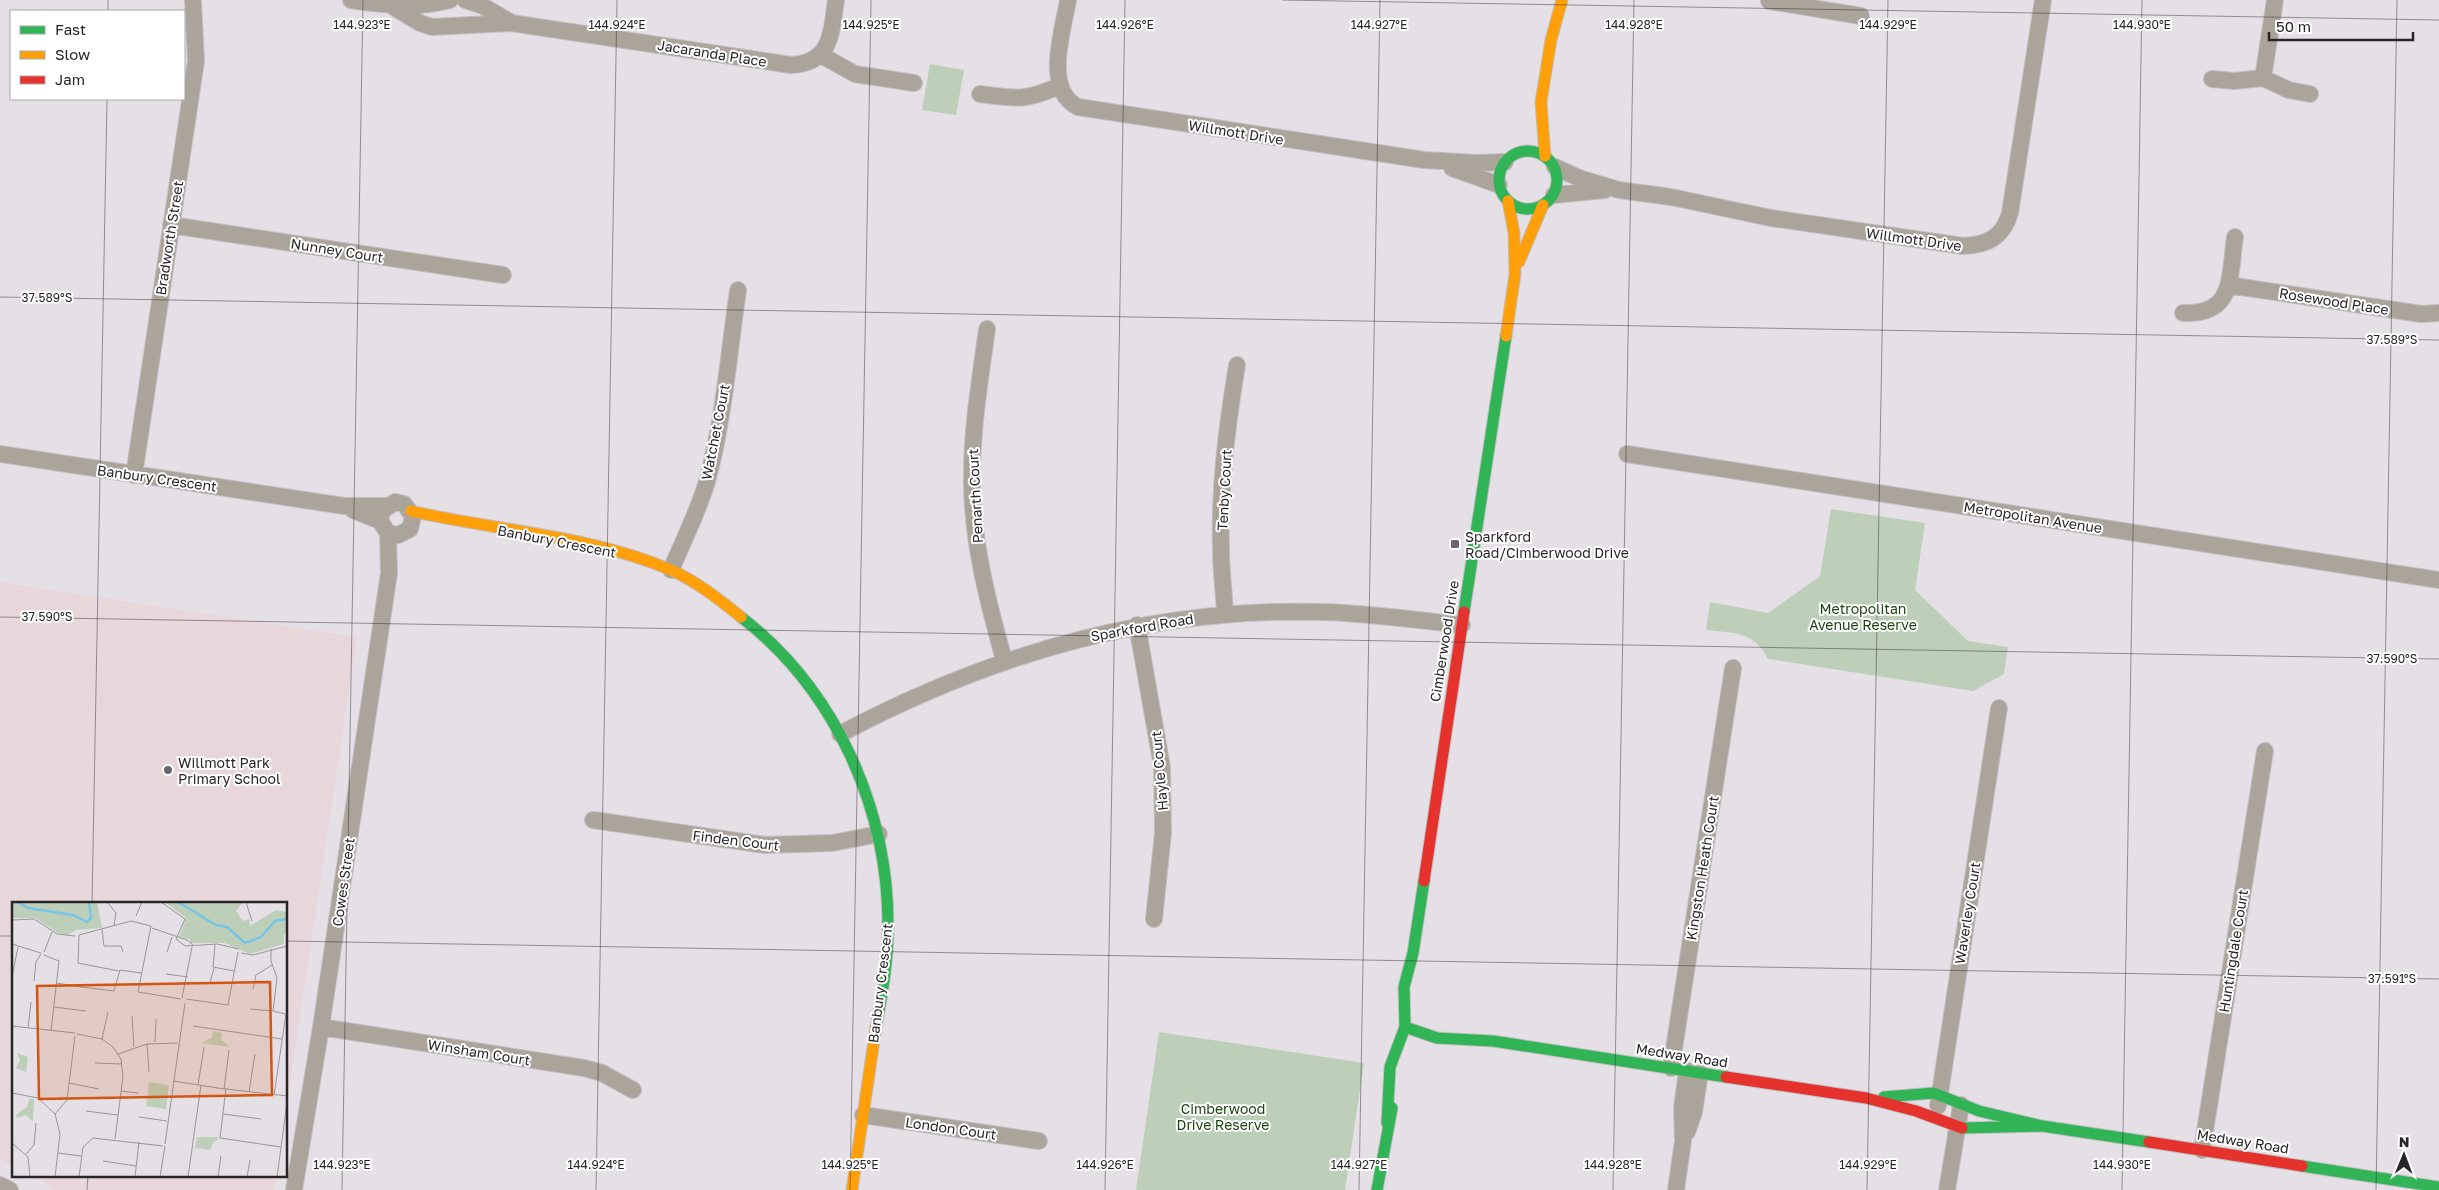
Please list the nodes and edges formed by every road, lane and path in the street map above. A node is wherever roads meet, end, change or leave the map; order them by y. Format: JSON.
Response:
{"nodes":[{"id":1,"x":193,"y":0,"type":"edge"},
{"id":2,"x":352,"y":0,"type":"edge"},
{"id":3,"x":450,"y":0,"type":"edge"},
{"id":4,"x":465,"y":0,"type":"edge"},
{"id":5,"x":836,"y":0,"type":"edge"},
{"id":6,"x":1068,"y":0,"type":"edge"},
{"id":7,"x":1562,"y":0,"type":"edge"},
{"id":8,"x":2043,"y":0,"type":"edge"},
{"id":9,"x":2275,"y":0,"type":"edge"},
{"id":10,"x":1769,"y":2,"type":"dead end"},
{"id":11,"x":1811,"y":4,"type":"edge"},
{"id":12,"x":392,"y":6,"type":"junction"},
{"id":13,"x":1861,"y":16,"type":"dead end"},
{"id":14,"x":511,"y":23,"type":"junction"},
{"id":15,"x":821,"y":55,"type":"junction"},
{"id":16,"x":2263,"y":78,"type":"junction"},
{"id":17,"x":2212,"y":79,"type":"dead end"},
{"id":18,"x":914,"y":83,"type":"dead end"},
{"id":19,"x":1059,"y":86,"type":"junction"},
{"id":20,"x":980,"y":94,"type":"dead end"},
{"id":21,"x":2310,"y":94,"type":"dead end"},
{"id":22,"x":1541,"y":102,"type":"junction"},
{"id":23,"x":1519,"y":152,"type":"junction"},
{"id":24,"x":1424,"y":160,"type":"junction"},
{"id":25,"x":1550,"y":161,"type":"junction"},
{"id":26,"x":1505,"y":162,"type":"junction"},
{"id":27,"x":1499,"y":185,"type":"junction"},
{"id":28,"x":1619,"y":190,"type":"junction"},
{"id":29,"x":1548,"y":200,"type":"junction"},
{"id":30,"x":1508,"y":201,"type":"junction"},
{"id":31,"x":172,"y":225,"type":"junction"},
{"id":32,"x":2235,"y":237,"type":"dead end"},
{"id":33,"x":1515,"y":274,"type":"junction"},
{"id":34,"x":503,"y":275,"type":"dead end"},
{"id":35,"x":2228,"y":285,"type":"junction"},
{"id":36,"x":738,"y":290,"type":"dead end"},
{"id":37,"x":2183,"y":313,"type":"dead end"},
{"id":38,"x":2439,"y":313,"type":"edge"},
{"id":39,"x":987,"y":329,"type":"dead end"},
{"id":40,"x":1237,"y":365,"type":"dead end"},
{"id":41,"x":0,"y":454,"type":"edge"},
{"id":42,"x":1627,"y":454,"type":"dead end"},
{"id":43,"x":134,"y":475,"type":"junction"},
{"id":44,"x":397,"y":522,"type":"junction"},
{"id":45,"x":455,"y":522,"type":"joint"},
{"id":46,"x":671,"y":570,"type":"junction"},
{"id":47,"x":2439,"y":580,"type":"edge"},
{"id":48,"x":1226,"y":614,"type":"junction"},
{"id":49,"x":1137,"y":625,"type":"junction"},
{"id":50,"x":1462,"y":625,"type":"junction"},
{"id":51,"x":1004,"y":660,"type":"junction"},
{"id":52,"x":1733,"y":668,"type":"dead end"},
{"id":53,"x":1999,"y":708,"type":"dead end"},
{"id":54,"x":840,"y":734,"type":"junction"},
{"id":55,"x":2264,"y":752,"type":"dead end"},
{"id":56,"x":593,"y":820,"type":"dead end"},
{"id":57,"x":879,"y":834,"type":"junction"},
{"id":58,"x":1154,"y":919,"type":"dead end"},
{"id":59,"x":1412,"y":953,"type":"junction"},
{"id":60,"x":1416,"y":991,"type":"dead end"},
{"id":61,"x":1405,"y":1027,"type":"junction"},
{"id":62,"x":321,"y":1028,"type":"junction"},
{"id":63,"x":1686,"y":1071,"type":"junction"},
{"id":64,"x":1401,"y":1076,"type":"dead end"},
{"id":65,"x":633,"y":1090,"type":"dead end"},
{"id":66,"x":1939,"y":1095,"type":"junction"},
{"id":67,"x":1866,"y":1098,"type":"junction"},
{"id":68,"x":1961,"y":1105,"type":"junction"},
{"id":69,"x":862,"y":1115,"type":"junction"},
{"id":70,"x":1936,"y":1118,"type":"junction"},
{"id":71,"x":1388,"y":1123,"type":"junction"},
{"id":72,"x":2042,"y":1126,"type":"junction"},
{"id":73,"x":1957,"y":1128,"type":"junction"},
{"id":74,"x":1039,"y":1141,"type":"dead end"},
{"id":75,"x":2202,"y":1150,"type":"junction"},
{"id":76,"x":0,"y":1185,"type":"edge"},
{"id":77,"x":2439,"y":1187,"type":"edge"},
{"id":78,"x":10,"y":1190,"type":"edge"},
{"id":79,"x":294,"y":1190,"type":"edge"},
{"id":80,"x":852,"y":1190,"type":"edge"},
{"id":81,"x":1377,"y":1190,"type":"edge"},
{"id":82,"x":1676,"y":1190,"type":"edge"},
{"id":83,"x":1947,"y":1190,"type":"edge"}],
"edges":[{"from":1,"to":31,"type":"street","name":"Bradworth Street"},
{"from":2,"to":12,"type":"street","name":"Jacaranda Place"},
{"from":3,"to":12,"type":"street","name":"Jacaranda Place"},
{"from":4,"to":14,"type":"street","name":"Jacaranda Place"},
{"from":5,"to":15,"type":"street"},
{"from":6,"to":19,"type":"street"},
{"from":7,"to":22,"type":"street"},
{"from":8,"to":28,"type":"street","name":"Willmott Drive"},
{"from":9,"to":16,"type":"street"},
{"from":10,"to":11,"type":"street"},
{"from":11,"to":13,"type":"street"},
{"from":12,"to":14,"type":"street","name":"Jacaranda Place"},
{"from":14,"to":15,"type":"street","name":"Jacaranda Place"},
{"from":15,"to":18,"type":"street"},
{"from":16,"to":17,"type":"street"},
{"from":16,"to":21,"type":"street"},
{"from":19,"to":20,"type":"street"},
{"from":19,"to":24,"type":"street","name":"Willmott Drive"},
{"from":22,"to":23,"type":"street"},
{"from":22,"to":25,"type":"street"},
{"from":23,"to":25,"type":"street"},
{"from":23,"to":26,"type":"street"},
{"from":24,"to":26,"type":"street","name":"Willmott Drive"},
{"from":24,"to":27,"type":"street","name":"Willmott Drive"},
{"from":25,"to":28,"type":"street","name":"Willmott Drive"},
{"from":25,"to":29,"type":"street"},
{"from":26,"to":27,"type":"street"},
{"from":27,"to":30,"type":"street"},
{"from":28,"to":29,"type":"street","name":"Willmott Drive"},
{"from":29,"to":30,"type":"street"},
{"from":29,"to":33,"type":"street","name":"Cimberwood Drive"},
{"from":30,"to":33,"type":"street","name":"Cimberwood Drive"},
{"from":31,"to":34,"type":"street","name":"Nunney Court"},
{"from":31,"to":43,"type":"street","name":"Bradworth Street"},
{"from":32,"to":35,"type":"street"},
{"from":33,"to":50,"type":"street","name":"Cimberwood Drive"},
{"from":35,"to":37,"type":"street"},
{"from":35,"to":38,"type":"street","name":"Rosewood Place"},
{"from":36,"to":46,"type":"street","name":"Watchet Court"},
{"from":39,"to":51,"type":"street","name":"Penarth Court"},
{"from":40,"to":48,"type":"street","name":"Tenby Court"},
{"from":41,"to":43,"type":"street","name":"Banbury Crescent"},
{"from":42,"to":47,"type":"street","name":"Metropolitan Avenue"},
{"from":43,"to":44,"type":"street","name":"Banbury Crescent"},
{"from":44,"to":45,"type":"street","name":"Banbury Crescent"},
{"from":44,"to":62,"type":"street","name":"Cowes Street"},
{"from":45,"to":46,"type":"street","name":"Banbury Crescent"},
{"from":46,"to":54,"type":"street","name":"Banbury Crescent"},
{"from":48,"to":49,"type":"street","name":"Sparkford Road"},
{"from":48,"to":50,"type":"street","name":"Sparkford Road"},
{"from":49,"to":51,"type":"street","name":"Sparkford Road"},
{"from":49,"to":58,"type":"street","name":"Hayle Court"},
{"from":50,"to":59,"type":"street","name":"Cimberwood Drive"},
{"from":51,"to":54,"type":"street","name":"Sparkford Road"},
{"from":52,"to":63,"type":"street","name":"Kingston Heath Court"},
{"from":53,"to":66,"type":"street","name":"Waverley Court"},
{"from":54,"to":57,"type":"street","name":"Banbury Crescent"},
{"from":55,"to":75,"type":"street","name":"Huntingdale Court"},
{"from":56,"to":57,"type":"street","name":"Finden Court"},
{"from":57,"to":69,"type":"street","name":"Banbury Crescent"},
{"from":59,"to":60,"type":"street","name":"Cimberwood Drive"},
{"from":59,"to":61,"type":"street","name":"Cimberwood Drive"},
{"from":61,"to":63,"type":"street","name":"Medway Road"},
{"from":61,"to":71,"type":"street","name":"Cimberwood Drive"},
{"from":62,"to":65,"type":"street","name":"Winsham Court"},
{"from":62,"to":79,"type":"street","name":"Cowes Street"},
{"from":63,"to":67,"type":"street","name":"Medway Road"},
{"from":63,"to":82,"type":"street","name":"Kingston Heath Court"},
{"from":64,"to":71,"type":"street","name":"Cimberwood Drive"},
{"from":66,"to":67,"type":"street","name":"Medway Road"},
{"from":66,"to":68,"type":"street","name":"Medway Road"},
{"from":66,"to":70,"type":"street","name":"Waverley Court"},
{"from":67,"to":70,"type":"street","name":"Medway Road"},
{"from":68,"to":72,"type":"street","name":"Medway Road"},
{"from":68,"to":73,"type":"street"},
{"from":69,"to":74,"type":"street","name":"London Court"},
{"from":69,"to":80,"type":"street","name":"Banbury Crescent"},
{"from":70,"to":73,"type":"street","name":"Medway Road"},
{"from":71,"to":81,"type":"street","name":"Cimberwood Drive"},
{"from":72,"to":73,"type":"street","name":"Medway Road"},
{"from":72,"to":75,"type":"street","name":"Medway Road"},
{"from":73,"to":83,"type":"street"},
{"from":75,"to":77,"type":"street","name":"Medway Road"},
{"from":76,"to":78,"type":"street"}]}
